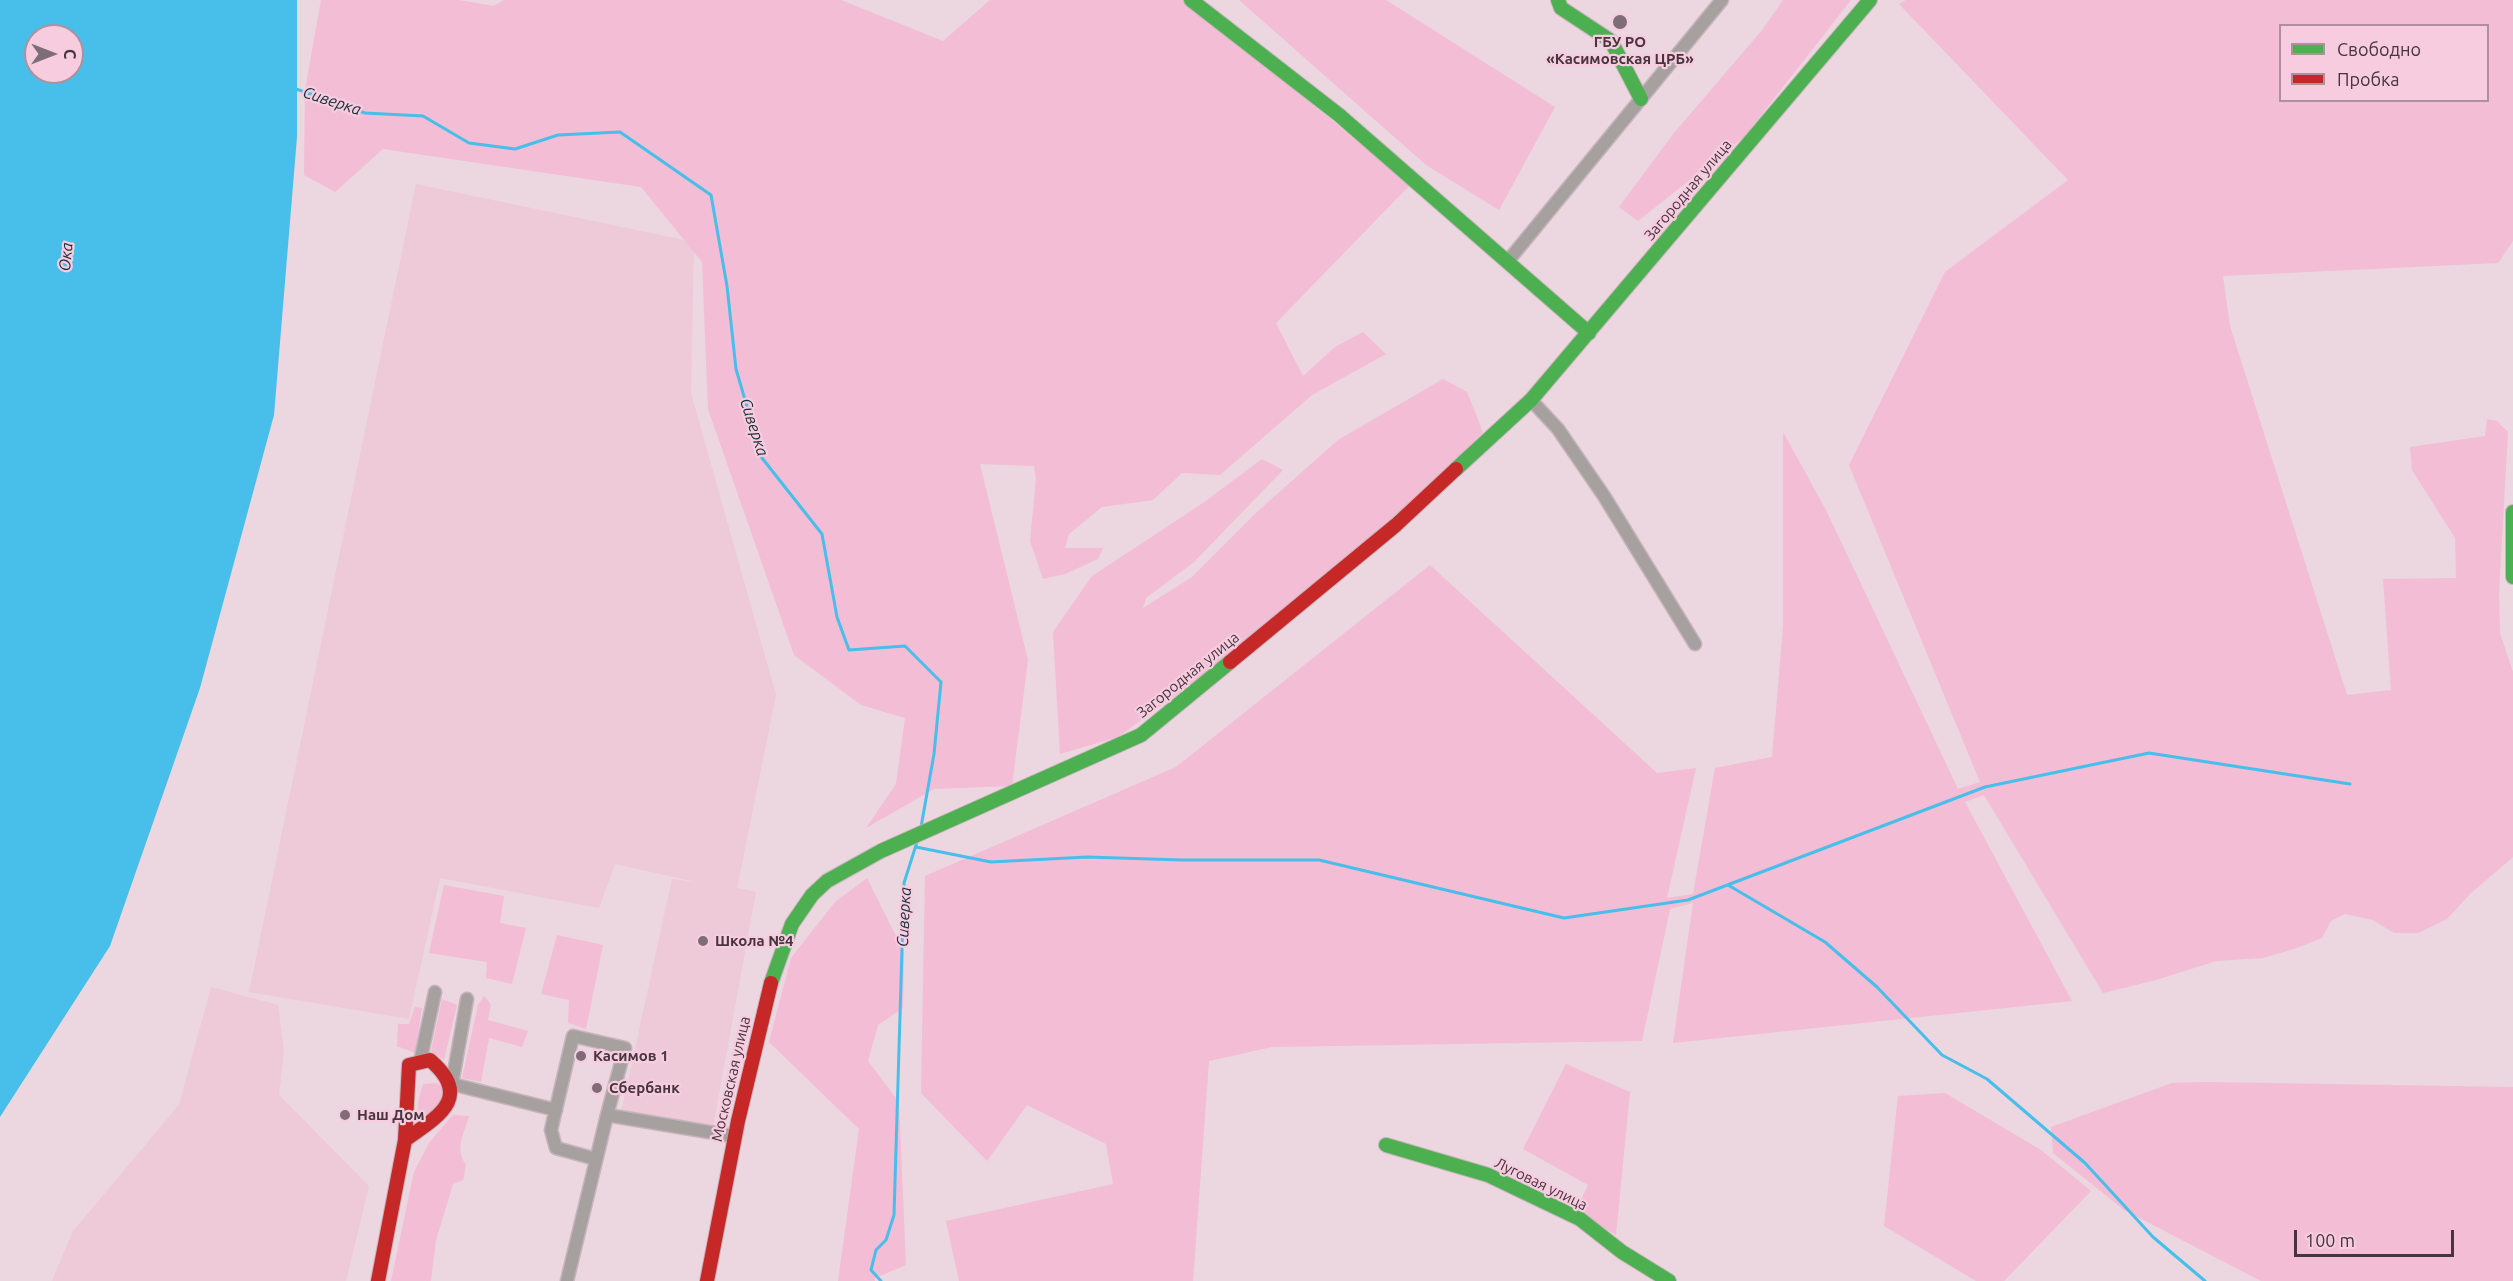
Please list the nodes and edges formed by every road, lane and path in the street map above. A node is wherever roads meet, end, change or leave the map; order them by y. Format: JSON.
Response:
{"nodes":[{"id":1,"x":1191,"y":0,"type":"edge"},
{"id":2,"x":1558,"y":0,"type":"edge"},
{"id":3,"x":1722,"y":0,"type":"edge"},
{"id":4,"x":1870,"y":0,"type":"edge"},
{"id":5,"x":1641,"y":99,"type":"junction"},
{"id":6,"x":1508,"y":261,"type":"junction"},
{"id":7,"x":1589,"y":333,"type":"junction"},
{"id":8,"x":1530,"y":400,"type":"junction"},
{"id":9,"x":2513,"y":512,"type":"edge"},
{"id":10,"x":2513,"y":577,"type":"edge"},
{"id":11,"x":1695,"y":644,"type":"dead end"},
{"id":12,"x":813,"y":893,"type":"joint"},
{"id":13,"x":435,"y":992,"type":"dead end"},
{"id":14,"x":467,"y":999,"type":"dead end"},
{"id":15,"x":420,"y":1062,"type":"junction"},
{"id":16,"x":452,"y":1084,"type":"junction"},
{"id":17,"x":556,"y":1110,"type":"junction"},
{"id":18,"x":607,"y":1115,"type":"junction"},
{"id":19,"x":734,"y":1136,"type":"junction"},
{"id":20,"x":405,"y":1140,"type":"junction"},
{"id":21,"x":1386,"y":1145,"type":"dead end"},
{"id":22,"x":596,"y":1159,"type":"junction"},
{"id":23,"x":378,"y":1281,"type":"edge"},
{"id":24,"x":567,"y":1281,"type":"edge"},
{"id":25,"x":707,"y":1281,"type":"edge"},
{"id":26,"x":1669,"y":1281,"type":"edge"}],
"edges":[{"from":1,"to":6,"type":"main road"},
{"from":2,"to":5,"type":"main road"},
{"from":3,"to":5,"type":"street"},
{"from":4,"to":7,"type":"main road","name":"Загородная улица"},
{"from":5,"to":6,"type":"street"},
{"from":6,"to":7,"type":"main road"},
{"from":7,"to":8,"type":"main road","name":"Загородная улица"},
{"from":8,"to":11,"type":"street"},
{"from":8,"to":12,"type":"main road","name":"Загородная улица"},
{"from":9,"to":10,"type":"main road"},
{"from":12,"to":19,"type":"main road","name":"Московская улица"},
{"from":13,"to":15,"type":"street"},
{"from":14,"to":16,"type":"street"},
{"from":15,"to":16,"type":"main road"},
{"from":15,"to":20,"type":"main road"},
{"from":16,"to":17,"type":"street"},
{"from":16,"to":20,"type":"main road"},
{"from":17,"to":18,"type":"street"},
{"from":17,"to":22,"type":"street"},
{"from":18,"to":19,"type":"street"},
{"from":18,"to":22,"type":"street"},
{"from":19,"to":25,"type":"main road","name":"Московская улица"},
{"from":20,"to":23,"type":"main road"},
{"from":21,"to":26,"type":"main road","name":"Луговая улица"},
{"from":22,"to":24,"type":"street"}]}
